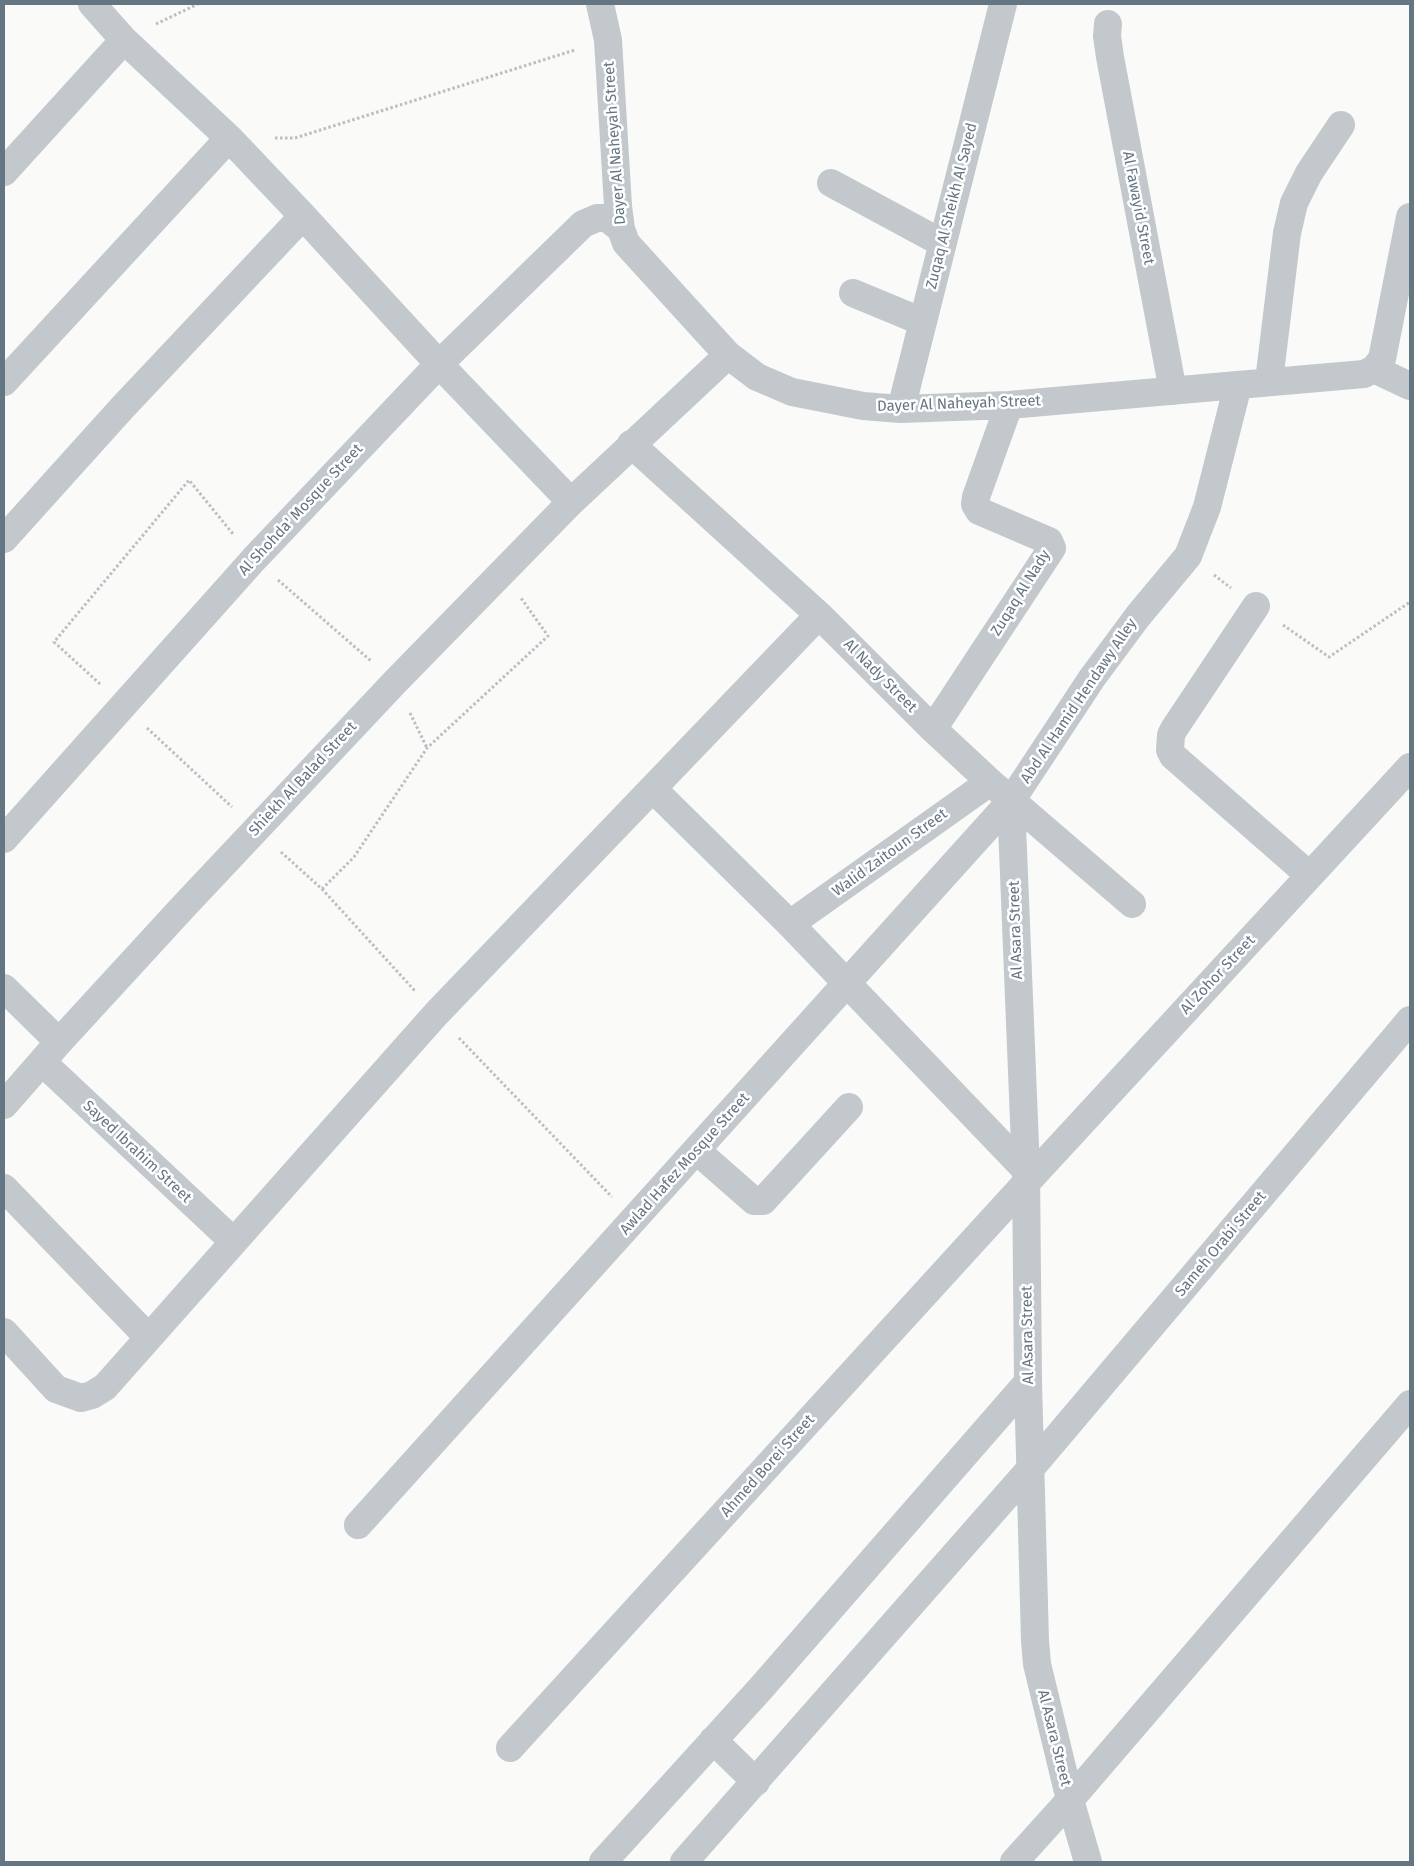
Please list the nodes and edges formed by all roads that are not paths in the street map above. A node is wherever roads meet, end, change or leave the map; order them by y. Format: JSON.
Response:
{"nodes":[{"id":1,"x":92,"y":4,"type":"edge"},
{"id":2,"x":600,"y":4,"type":"edge"},
{"id":3,"x":1003,"y":4,"type":"edge"},
{"id":4,"x":1108,"y":24,"type":"dead end"},
{"id":5,"x":124,"y":40,"type":"junction"},
{"id":6,"x":1342,"y":126,"type":"dead end"},
{"id":7,"x":229,"y":138,"type":"junction"},
{"id":8,"x":4,"y":172,"type":"edge"},
{"id":9,"x":831,"y":183,"type":"dead end"},
{"id":10,"x":303,"y":216,"type":"junction"},
{"id":11,"x":1410,"y":217,"type":"edge"},
{"id":12,"x":620,"y":229,"type":"junction"},
{"id":13,"x":942,"y":243,"type":"junction"},
{"id":14,"x":853,"y":293,"type":"dead end"},
{"id":15,"x":924,"y":322,"type":"junction"},
{"id":16,"x":728,"y":355,"type":"junction"},
{"id":17,"x":440,"y":364,"type":"junction"},
{"id":18,"x":1374,"y":369,"type":"junction"},
{"id":19,"x":1269,"y":381,"type":"junction"},
{"id":20,"x":4,"y":382,"type":"edge"},
{"id":21,"x":1238,"y":385,"type":"junction"},
{"id":22,"x":1410,"y":386,"type":"edge"},
{"id":23,"x":1173,"y":391,"type":"junction"},
{"id":24,"x":1010,"y":405,"type":"junction"},
{"id":25,"x":901,"y":409,"type":"junction"},
{"id":26,"x":631,"y":444,"type":"junction"},
{"id":27,"x":571,"y":502,"type":"junction"},
{"id":28,"x":4,"y":539,"type":"edge"},
{"id":29,"x":1256,"y":606,"type":"road end"},
{"id":30,"x":819,"y":616,"type":"junction"},
{"id":31,"x":933,"y":729,"type":"junction"},
{"id":32,"x":1410,"y":767,"type":"edge"},
{"id":33,"x":990,"y":782,"type":"junction"},
{"id":34,"x":653,"y":789,"type":"junction"},
{"id":35,"x":1011,"y":802,"type":"junction"},
{"id":36,"x":4,"y":839,"type":"edge"},
{"id":37,"x":1309,"y":875,"type":"junction"},
{"id":38,"x":1132,"y":904,"type":"dead end"},
{"id":39,"x":790,"y":924,"type":"junction"},
{"id":40,"x":848,"y":984,"type":"junction"},
{"id":41,"x":4,"y":988,"type":"edge"},
{"id":42,"x":1410,"y":1020,"type":"edge"},
{"id":43,"x":50,"y":1052,"type":"junction"},
{"id":44,"x":4,"y":1105,"type":"edge"},
{"id":45,"x":849,"y":1107,"type":"dead end"},
{"id":46,"x":697,"y":1151,"type":"junction"},
{"id":47,"x":1026,"y":1176,"type":"junction"},
{"id":48,"x":4,"y":1188,"type":"edge"},
{"id":49,"x":232,"y":1242,"type":"junction"},
{"id":50,"x":4,"y":1332,"type":"edge"},
{"id":51,"x":148,"y":1336,"type":"junction"},
{"id":52,"x":1028,"y":1382,"type":"junction"},
{"id":53,"x":1410,"y":1404,"type":"edge"},
{"id":54,"x":1031,"y":1468,"type":"junction"},
{"id":55,"x":358,"y":1525,"type":"dead end"},
{"id":56,"x":713,"y":1740,"type":"junction"},
{"id":57,"x":510,"y":1748,"type":"dead end"},
{"id":58,"x":756,"y":1782,"type":"junction"},
{"id":59,"x":1070,"y":1800,"type":"junction"},
{"id":60,"x":603,"y":1862,"type":"edge"},
{"id":61,"x":684,"y":1862,"type":"edge"},
{"id":62,"x":1014,"y":1862,"type":"edge"},
{"id":63,"x":1088,"y":1862,"type":"edge"}],
"edges":[{"from":1,"to":5,"type":"street"},
{"from":2,"to":12,"type":"street","name":"Dayer Al Naheyah Street"},
{"from":3,"to":13,"type":"street","name":"Zuqaq Al Sheikh Al Sayed"},
{"from":4,"to":23,"type":"street","name":"Al Fawayid Street"},
{"from":5,"to":7,"type":"street"},
{"from":5,"to":8,"type":"street"},
{"from":6,"to":19,"type":"street"},
{"from":7,"to":10,"type":"street"},
{"from":7,"to":20,"type":"street"},
{"from":9,"to":13,"type":"street"},
{"from":10,"to":17,"type":"street"},
{"from":10,"to":28,"type":"street"},
{"from":11,"to":18,"type":"street"},
{"from":12,"to":16,"type":"street","name":"Dayer Al Naheyah Street"},
{"from":12,"to":17,"type":"street","name":"Al Shohda' Mosque Street"},
{"from":13,"to":15,"type":"street","name":"Zuqaq Al Sheikh Al Sayed"},
{"from":14,"to":15,"type":"street"},
{"from":15,"to":25,"type":"street","name":"Zuqaq Al Sheikh Al Sayed"},
{"from":16,"to":25,"type":"street","name":"Dayer Al Naheyah Street"},
{"from":16,"to":26,"type":"street","name":"Shiekh Al Balad Street"},
{"from":17,"to":27,"type":"street"},
{"from":17,"to":36,"type":"street","name":"Al Shohda' Mosque Street"},
{"from":18,"to":19,"type":"street","name":"Dayer Al Naheyah Street"},
{"from":18,"to":22,"type":"street"},
{"from":19,"to":21,"type":"street","name":"Dayer Al Naheyah Street"},
{"from":21,"to":23,"type":"street","name":"Dayer Al Naheyah Street"},
{"from":21,"to":35,"type":"street","name":"Abd Al Hamid Hendawy Alley"},
{"from":23,"to":24,"type":"street","name":"Dayer Al Naheyah Street"},
{"from":24,"to":25,"type":"street","name":"Dayer Al Naheyah Street"},
{"from":24,"to":31,"type":"street","name":"Zuqaq Al Nady"},
{"from":26,"to":27,"type":"street","name":"Shiekh Al Balad Street"},
{"from":26,"to":30,"type":"street","name":"Al Nady Street"},
{"from":27,"to":43,"type":"street","name":"Shiekh Al Balad Street"},
{"from":29,"to":37,"type":"street"},
{"from":30,"to":31,"type":"street","name":"Al Nady Street"},
{"from":30,"to":34,"type":"street"},
{"from":31,"to":33,"type":"street","name":"Al Nady Street"},
{"from":32,"to":37,"type":"street","name":"Al Zohor Street"},
{"from":33,"to":35,"type":"street","name":"Al Nady Street"},
{"from":33,"to":39,"type":"street","name":"Walid Zaitoun Street"},
{"from":34,"to":39,"type":"street"},
{"from":34,"to":49,"type":"street"},
{"from":35,"to":38,"type":"street","name":"Al Nady Street"},
{"from":35,"to":40,"type":"street","name":"Awlad Hafez Mosque Street"},
{"from":35,"to":47,"type":"street","name":"Al Asara Street"},
{"from":37,"to":47,"type":"street","name":"Al Zohor Street"},
{"from":39,"to":40,"type":"street"},
{"from":40,"to":46,"type":"street","name":"Awlad Hafez Mosque Street"},
{"from":40,"to":47,"type":"street"},
{"from":41,"to":43,"type":"street","name":"Sayed Ibrahim Street"},
{"from":42,"to":54,"type":"street","name":"Sameh Orabi Street"},
{"from":43,"to":44,"type":"street","name":"Shiekh Al Balad Street"},
{"from":43,"to":49,"type":"street","name":"Sayed Ibrahim Street"},
{"from":45,"to":46,"type":"street"},
{"from":46,"to":55,"type":"street","name":"Awlad Hafez Mosque Street"},
{"from":47,"to":52,"type":"street","name":"Al Asara Street"},
{"from":47,"to":57,"type":"street","name":"Ahmed Borei Street"},
{"from":48,"to":51,"type":"street"},
{"from":49,"to":51,"type":"street"},
{"from":50,"to":51,"type":"street"},
{"from":52,"to":54,"type":"street","name":"Al Asara Street"},
{"from":52,"to":56,"type":"street"},
{"from":53,"to":59,"type":"street"},
{"from":54,"to":58,"type":"street","name":"Sameh Orabi Street"},
{"from":54,"to":59,"type":"street","name":"Al Asara Street"},
{"from":56,"to":58,"type":"street"},
{"from":56,"to":60,"type":"street"},
{"from":58,"to":61,"type":"street","name":"Sameh Orabi Street"},
{"from":59,"to":62,"type":"street"},
{"from":59,"to":63,"type":"street","name":"Al Asara Street"}]}
